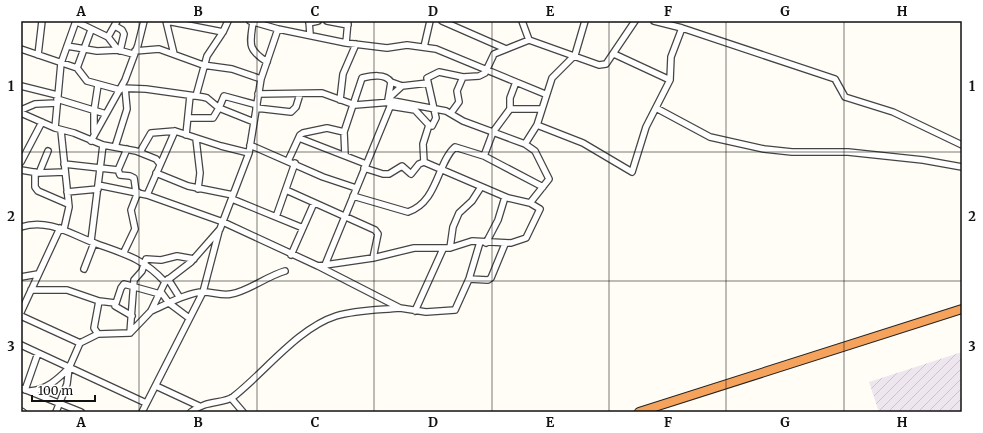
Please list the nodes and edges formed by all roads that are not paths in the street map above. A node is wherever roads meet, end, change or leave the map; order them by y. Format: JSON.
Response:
{"nodes":[{"id":1,"x":42,"y":21,"type":"edge"},
{"id":2,"x":76,"y":21,"type":"edge"},
{"id":3,"x":144,"y":21,"type":"edge"},
{"id":4,"x":167,"y":21,"type":"edge"},
{"id":5,"x":228,"y":21,"type":"edge"},
{"id":6,"x":318,"y":21,"type":"edge"},
{"id":7,"x":327,"y":21,"type":"edge"},
{"id":8,"x":430,"y":21,"type":"edge"},
{"id":9,"x":442,"y":21,"type":"edge"},
{"id":10,"x":522,"y":21,"type":"edge"},
{"id":11,"x":585,"y":21,"type":"edge"},
{"id":12,"x":635,"y":21,"type":"edge"},
{"id":13,"x":654,"y":21,"type":"edge"},
{"id":14,"x":251,"y":22,"type":"edge"},
{"id":15,"x":262,"y":22,"type":"edge"},
{"id":16,"x":309,"y":22,"type":"edge"},
{"id":17,"x":188,"y":23,"type":"edge"},
{"id":18,"x":348,"y":23,"type":"edge"},
{"id":19,"x":116,"y":24,"type":"edge"},
{"id":20,"x":682,"y":28,"type":"junction"},
{"id":21,"x":278,"y":29,"type":"junction"},
{"id":22,"x":91,"y":30,"type":"junction"},
{"id":23,"x":223,"y":32,"type":"junction"},
{"id":24,"x":310,"y":34,"type":"junction"},
{"id":25,"x":108,"y":37,"type":"junction"},
{"id":26,"x":529,"y":40,"type":"junction"},
{"id":27,"x":346,"y":43,"type":"junction"},
{"id":28,"x":356,"y":44,"type":"junction"},
{"id":29,"x":67,"y":46,"type":"junction"},
{"id":30,"x":424,"y":47,"type":"junction"},
{"id":31,"x":21,"y":49,"type":"edge"},
{"id":32,"x":506,"y":49,"type":"junction"},
{"id":33,"x":84,"y":50,"type":"junction"},
{"id":34,"x":119,"y":50,"type":"junction"},
{"id":35,"x":134,"y":52,"type":"junction"},
{"id":36,"x":174,"y":54,"type":"junction"},
{"id":37,"x":614,"y":54,"type":"junction"},
{"id":38,"x":38,"y":55,"type":"junction"},
{"id":39,"x":575,"y":55,"type":"junction"},
{"id":40,"x":267,"y":62,"type":"junction"},
{"id":41,"x":62,"y":63,"type":"junction"},
{"id":42,"x":203,"y":65,"type":"junction"},
{"id":43,"x":77,"y":68,"type":"junction"},
{"id":44,"x":486,"y":70,"type":"junction"},
{"id":45,"x":463,"y":77,"type":"junction"},
{"id":46,"x":261,"y":79,"type":"junction"},
{"id":47,"x":670,"y":80,"type":"junction"},
{"id":48,"x":391,"y":82,"type":"junction"},
{"id":49,"x":516,"y":82,"type":"junction"},
{"id":50,"x":428,"y":83,"type":"junction"},
{"id":51,"x":98,"y":85,"type":"junction"},
{"id":52,"x":21,"y":86,"type":"edge"},
{"id":53,"x":402,"y":86,"type":"junction"},
{"id":54,"x":122,"y":89,"type":"junction"},
{"id":55,"x":258,"y":94,"type":"junction"},
{"id":56,"x":300,"y":94,"type":"junction"},
{"id":57,"x":545,"y":94,"type":"junction"},
{"id":58,"x":193,"y":96,"type":"junction"},
{"id":59,"x":57,"y":99,"type":"junction"},
{"id":60,"x":340,"y":100,"type":"junction"},
{"id":61,"x":390,"y":101,"type":"junction"},
{"id":62,"x":355,"y":104,"type":"junction"},
{"id":63,"x":257,"y":106,"type":"junction"},
{"id":64,"x":434,"y":107,"type":"junction"},
{"id":65,"x":219,"y":108,"type":"junction"},
{"id":66,"x":414,"y":108,"type":"junction"},
{"id":67,"x":656,"y":108,"type":"junction"},
{"id":68,"x":510,"y":109,"type":"junction"},
{"id":69,"x":541,"y":109,"type":"junction"},
{"id":70,"x":21,"y":110,"type":"edge"},
{"id":71,"x":94,"y":111,"type":"junction"},
{"id":72,"x":21,"y":113,"type":"edge"},
{"id":73,"x":451,"y":113,"type":"junction"},
{"id":74,"x":106,"y":114,"type":"junction"},
{"id":75,"x":188,"y":118,"type":"junction"},
{"id":76,"x":42,"y":122,"type":"junction"},
{"id":77,"x":254,"y":122,"type":"junction"},
{"id":78,"x":429,"y":125,"type":"junction"},
{"id":79,"x":537,"y":125,"type":"junction"},
{"id":80,"x":55,"y":128,"type":"junction"},
{"id":81,"x":61,"y":131,"type":"junction"},
{"id":82,"x":175,"y":132,"type":"junction"},
{"id":83,"x":344,"y":132,"type":"junction"},
{"id":84,"x":493,"y":132,"type":"junction"},
{"id":85,"x":94,"y":133,"type":"junction"},
{"id":86,"x":186,"y":135,"type":"junction"},
{"id":87,"x":299,"y":138,"type":"junction"},
{"id":88,"x":196,"y":139,"type":"junction"},
{"id":89,"x":91,"y":141,"type":"junction"},
{"id":90,"x":525,"y":144,"type":"junction"},
{"id":91,"x":103,"y":145,"type":"junction"},
{"id":92,"x":250,"y":145,"type":"junction"},
{"id":93,"x":962,"y":145,"type":"edge"},
{"id":94,"x":115,"y":147,"type":"junction"},
{"id":95,"x":127,"y":149,"type":"junction"},
{"id":96,"x":48,"y":151,"type":"dead end"},
{"id":97,"x":140,"y":152,"type":"junction"},
{"id":98,"x":248,"y":153,"type":"junction"},
{"id":99,"x":345,"y":155,"type":"junction"},
{"id":100,"x":484,"y":156,"type":"junction"},
{"id":101,"x":288,"y":161,"type":"junction"},
{"id":102,"x":21,"y":162,"type":"edge"},
{"id":103,"x":162,"y":162,"type":"junction"},
{"id":104,"x":424,"y":162,"type":"junction"},
{"id":105,"x":64,"y":164,"type":"junction"},
{"id":106,"x":295,"y":164,"type":"junction"},
{"id":107,"x":365,"y":166,"type":"junction"},
{"id":108,"x":100,"y":167,"type":"junction"},
{"id":109,"x":962,"y":167,"type":"edge"},
{"id":110,"x":442,"y":169,"type":"junction"},
{"id":111,"x":21,"y":170,"type":"edge"},
{"id":112,"x":118,"y":170,"type":"junction"},
{"id":113,"x":37,"y":172,"type":"junction"},
{"id":114,"x":65,"y":172,"type":"junction"},
{"id":115,"x":156,"y":173,"type":"junction"},
{"id":116,"x":98,"y":187,"type":"junction"},
{"id":117,"x":481,"y":187,"type":"junction"},
{"id":118,"x":544,"y":187,"type":"junction"},
{"id":119,"x":356,"y":188,"type":"junction"},
{"id":120,"x":198,"y":189,"type":"junction"},
{"id":121,"x":286,"y":190,"type":"junction"},
{"id":122,"x":67,"y":192,"type":"junction"},
{"id":123,"x":135,"y":192,"type":"junction"},
{"id":124,"x":147,"y":195,"type":"junction"},
{"id":125,"x":353,"y":196,"type":"junction"},
{"id":126,"x":232,"y":197,"type":"junction"},
{"id":127,"x":505,"y":197,"type":"junction"},
{"id":128,"x":314,"y":203,"type":"junction"},
{"id":129,"x":68,"y":204,"type":"junction"},
{"id":130,"x":530,"y":204,"type":"junction"},
{"id":131,"x":345,"y":216,"type":"junction"},
{"id":132,"x":276,"y":217,"type":"junction"},
{"id":133,"x":223,"y":222,"type":"junction"},
{"id":134,"x":21,"y":227,"type":"edge"},
{"id":135,"x":62,"y":228,"type":"junction"},
{"id":136,"x":303,"y":228,"type":"junction"},
{"id":137,"x":220,"y":229,"type":"junction"},
{"id":138,"x":93,"y":242,"type":"junction"},
{"id":139,"x":480,"y":242,"type":"junction"},
{"id":140,"x":486,"y":243,"type":"junction"},
{"id":141,"x":505,"y":244,"type":"junction"},
{"id":142,"x":450,"y":248,"type":"junction"},
{"id":143,"x":443,"y":249,"type":"junction"},
{"id":144,"x":124,"y":252,"type":"junction"},
{"id":145,"x":291,"y":255,"type":"junction"},
{"id":146,"x":194,"y":258,"type":"junction"},
{"id":147,"x":373,"y":258,"type":"junction"},
{"id":148,"x":144,"y":264,"type":"junction"},
{"id":149,"x":324,"y":265,"type":"junction"},
{"id":150,"x":318,"y":266,"type":"junction"},
{"id":151,"x":84,"y":269,"type":"dead end"},
{"id":152,"x":285,"y":271,"type":"dead end"},
{"id":153,"x":38,"y":274,"type":"junction"},
{"id":154,"x":21,"y":277,"type":"edge"},
{"id":155,"x":469,"y":279,"type":"junction"},
{"id":156,"x":167,"y":281,"type":"junction"},
{"id":157,"x":134,"y":286,"type":"junction"},
{"id":158,"x":31,"y":290,"type":"junction"},
{"id":159,"x":203,"y":292,"type":"junction"},
{"id":160,"x":161,"y":293,"type":"junction"},
{"id":161,"x":180,"y":298,"type":"junction"},
{"id":162,"x":99,"y":301,"type":"junction"},
{"id":163,"x":115,"y":303,"type":"junction"},
{"id":164,"x":169,"y":303,"type":"junction"},
{"id":165,"x":400,"y":308,"type":"junction"},
{"id":166,"x":962,"y":308,"type":"edge"},
{"id":167,"x":415,"y":311,"type":"junction"},
{"id":168,"x":21,"y":312,"type":"edge"},
{"id":169,"x":151,"y":312,"type":"junction"},
{"id":170,"x":21,"y":316,"type":"edge"},
{"id":171,"x":132,"y":316,"type":"junction"},
{"id":172,"x":189,"y":318,"type":"junction"},
{"id":173,"x":130,"y":333,"type":"junction"},
{"id":174,"x":98,"y":334,"type":"junction"},
{"id":175,"x":80,"y":343,"type":"junction"},
{"id":176,"x":21,"y":345,"type":"edge"},
{"id":177,"x":38,"y":353,"type":"junction"},
{"id":178,"x":69,"y":368,"type":"junction"},
{"id":179,"x":156,"y":386,"type":"junction"},
{"id":180,"x":24,"y":390,"type":"edge"},
{"id":181,"x":231,"y":398,"type":"junction"},
{"id":182,"x":60,"y":403,"type":"junction"},
{"id":183,"x":146,"y":403,"type":"junction"},
{"id":184,"x":199,"y":406,"type":"junction"},
{"id":185,"x":56,"y":412,"type":"edge"},
{"id":186,"x":81,"y":412,"type":"edge"},
{"id":187,"x":142,"y":412,"type":"edge"},
{"id":188,"x":191,"y":412,"type":"edge"},
{"id":189,"x":243,"y":412,"type":"edge"},
{"id":190,"x":639,"y":412,"type":"edge"}],
"edges":[{"from":1,"to":38,"type":"street"},
{"from":2,"to":22,"type":"street"},
{"from":2,"to":29,"type":"street"},
{"from":3,"to":35,"type":"street"},
{"from":4,"to":17,"type":"street"},
{"from":4,"to":36,"type":"street"},
{"from":5,"to":23,"type":"street"},
{"from":6,"to":16,"type":"street"},
{"from":7,"to":18,"type":"street"},
{"from":8,"to":30,"type":"street"},
{"from":9,"to":32,"type":"street"},
{"from":10,"to":26,"type":"street"},
{"from":11,"to":39,"type":"street"},
{"from":12,"to":37,"type":"street"},
{"from":13,"to":20,"type":"street"},
{"from":14,"to":15,"type":"street"},
{"from":14,"to":40,"type":"street"},
{"from":15,"to":21,"type":"street"},
{"from":16,"to":24,"type":"street"},
{"from":17,"to":23,"type":"street"},
{"from":18,"to":27,"type":"street"},
{"from":19,"to":25,"type":"street"},
{"from":19,"to":34,"type":"street"},
{"from":20,"to":47,"type":"street"},
{"from":20,"to":93,"type":"street"},
{"from":21,"to":24,"type":"street"},
{"from":21,"to":40,"type":"street"},
{"from":22,"to":25,"type":"street"},
{"from":22,"to":33,"type":"street"},
{"from":23,"to":42,"type":"street"},
{"from":24,"to":27,"type":"street"},
{"from":25,"to":34,"type":"street"},
{"from":26,"to":32,"type":"street"},
{"from":26,"to":39,"type":"street"},
{"from":27,"to":28,"type":"street"},
{"from":28,"to":30,"type":"street"},
{"from":28,"to":60,"type":"street"},
{"from":29,"to":33,"type":"street"},
{"from":29,"to":41,"type":"street"},
{"from":30,"to":44,"type":"street"},
{"from":31,"to":38,"type":"street"},
{"from":32,"to":44,"type":"street"},
{"from":33,"to":34,"type":"street"},
{"from":33,"to":43,"type":"street"},
{"from":34,"to":35,"type":"street"},
{"from":35,"to":36,"type":"street"},
{"from":35,"to":54,"type":"street"},
{"from":36,"to":42,"type":"street"},
{"from":37,"to":39,"type":"street"},
{"from":37,"to":47,"type":"street"},
{"from":38,"to":41,"type":"street"},
{"from":39,"to":57,"type":"street"},
{"from":40,"to":46,"type":"street"},
{"from":41,"to":43,"type":"street"},
{"from":41,"to":59,"type":"street"},
{"from":42,"to":46,"type":"street"},
{"from":42,"to":58,"type":"street"},
{"from":43,"to":51,"type":"street"},
{"from":44,"to":45,"type":"street"},
{"from":44,"to":49,"type":"street"},
{"from":45,"to":50,"type":"street"},
{"from":45,"to":73,"type":"street"},
{"from":46,"to":55,"type":"street"},
{"from":47,"to":67,"type":"street"},
{"from":48,"to":53,"type":"street"},
{"from":48,"to":61,"type":"street"},
{"from":48,"to":62,"type":"street"},
{"from":49,"to":57,"type":"street"},
{"from":49,"to":68,"type":"street"},
{"from":50,"to":53,"type":"street"},
{"from":50,"to":64,"type":"street"},
{"from":51,"to":54,"type":"street"},
{"from":51,"to":71,"type":"street"},
{"from":52,"to":59,"type":"street"},
{"from":53,"to":61,"type":"street"},
{"from":54,"to":58,"type":"street"},
{"from":54,"to":74,"type":"street"},
{"from":54,"to":94,"type":"street"},
{"from":55,"to":56,"type":"street"},
{"from":55,"to":63,"type":"street"},
{"from":56,"to":60,"type":"street"},
{"from":56,"to":63,"type":"street"},
{"from":57,"to":69,"type":"street"},
{"from":58,"to":65,"type":"street"},
{"from":58,"to":75,"type":"street"},
{"from":59,"to":70,"type":"street"},
{"from":59,"to":71,"type":"street"},
{"from":59,"to":80,"type":"street"},
{"from":60,"to":62,"type":"street"},
{"from":61,"to":62,"type":"street"},
{"from":61,"to":66,"type":"street"},
{"from":61,"to":107,"type":"street"},
{"from":62,"to":83,"type":"street"},
{"from":63,"to":65,"type":"street"},
{"from":63,"to":77,"type":"street"},
{"from":64,"to":66,"type":"street"},
{"from":64,"to":73,"type":"street"},
{"from":64,"to":78,"type":"street"},
{"from":65,"to":75,"type":"street"},
{"from":65,"to":77,"type":"street"},
{"from":66,"to":78,"type":"street"},
{"from":67,"to":79,"type":"street"},
{"from":67,"to":109,"type":"street"},
{"from":68,"to":69,"type":"street"},
{"from":68,"to":84,"type":"street"},
{"from":69,"to":79,"type":"street"},
{"from":71,"to":74,"type":"street"},
{"from":71,"to":85,"type":"street"},
{"from":72,"to":76,"type":"street"},
{"from":73,"to":84,"type":"street"},
{"from":74,"to":85,"type":"street"},
{"from":75,"to":86,"type":"street"},
{"from":76,"to":80,"type":"street"},
{"from":76,"to":102,"type":"street"},
{"from":77,"to":92,"type":"street"},
{"from":78,"to":104,"type":"street"},
{"from":79,"to":90,"type":"street"},
{"from":80,"to":81,"type":"street"},
{"from":81,"to":89,"type":"street"},
{"from":81,"to":105,"type":"street"},
{"from":82,"to":86,"type":"street"},
{"from":82,"to":97,"type":"street"},
{"from":82,"to":103,"type":"street"},
{"from":83,"to":87,"type":"street"},
{"from":83,"to":99,"type":"street"},
{"from":84,"to":90,"type":"street"},
{"from":84,"to":100,"type":"street"},
{"from":85,"to":89,"type":"street"},
{"from":86,"to":88,"type":"street"},
{"from":87,"to":99,"type":"street"},
{"from":87,"to":101,"type":"street"},
{"from":88,"to":98,"type":"street"},
{"from":88,"to":120,"type":"street"},
{"from":89,"to":91,"type":"street"},
{"from":90,"to":118,"type":"street"},
{"from":91,"to":94,"type":"street"},
{"from":91,"to":108,"type":"street"},
{"from":92,"to":98,"type":"street"},
{"from":92,"to":101,"type":"street"},
{"from":94,"to":95,"type":"street"},
{"from":95,"to":97,"type":"street"},
{"from":95,"to":112,"type":"street"},
{"from":96,"to":113,"type":"street"},
{"from":97,"to":103,"type":"street"},
{"from":98,"to":126,"type":"street"},
{"from":99,"to":107,"type":"street"},
{"from":100,"to":110,"type":"street"},
{"from":100,"to":118,"type":"street"},
{"from":101,"to":106,"type":"street"},
{"from":103,"to":115,"type":"street"},
{"from":104,"to":107,"type":"street"},
{"from":104,"to":110,"type":"street"},
{"from":105,"to":108,"type":"street"},
{"from":105,"to":114,"type":"street"},
{"from":106,"to":119,"type":"street"},
{"from":106,"to":121,"type":"street"},
{"from":107,"to":119,"type":"street"},
{"from":108,"to":112,"type":"street"},
{"from":108,"to":116,"type":"street"},
{"from":110,"to":117,"type":"street"},
{"from":110,"to":125,"type":"street"},
{"from":111,"to":113,"type":"street"},
{"from":112,"to":123,"type":"street"},
{"from":113,"to":114,"type":"street"},
{"from":113,"to":129,"type":"street"},
{"from":114,"to":122,"type":"street"},
{"from":115,"to":120,"type":"street"},
{"from":115,"to":124,"type":"street"},
{"from":116,"to":122,"type":"street"},
{"from":116,"to":123,"type":"street"},
{"from":116,"to":138,"type":"street"},
{"from":117,"to":127,"type":"street"},
{"from":117,"to":142,"type":"street"},
{"from":118,"to":130,"type":"street"},
{"from":119,"to":125,"type":"street"},
{"from":120,"to":126,"type":"street"},
{"from":121,"to":128,"type":"street"},
{"from":121,"to":132,"type":"street"},
{"from":122,"to":129,"type":"street"},
{"from":123,"to":124,"type":"street"},
{"from":123,"to":144,"type":"street"},
{"from":124,"to":133,"type":"street"},
{"from":125,"to":131,"type":"street"},
{"from":126,"to":132,"type":"street"},
{"from":126,"to":133,"type":"street"},
{"from":127,"to":130,"type":"street"},
{"from":127,"to":140,"type":"street"},
{"from":128,"to":131,"type":"street"},
{"from":128,"to":136,"type":"street"},
{"from":129,"to":135,"type":"street"},
{"from":130,"to":141,"type":"street"},
{"from":131,"to":147,"type":"street"},
{"from":131,"to":149,"type":"street"},
{"from":132,"to":136,"type":"street"},
{"from":133,"to":137,"type":"street"},
{"from":133,"to":145,"type":"street"},
{"from":134,"to":135,"type":"street"},
{"from":135,"to":138,"type":"street"},
{"from":135,"to":153,"type":"street"},
{"from":136,"to":145,"type":"street"},
{"from":137,"to":146,"type":"street"},
{"from":137,"to":159,"type":"street"},
{"from":138,"to":144,"type":"street"},
{"from":138,"to":151,"type":"street"},
{"from":139,"to":140,"type":"street"},
{"from":139,"to":142,"type":"street"},
{"from":139,"to":155,"type":"street"},
{"from":140,"to":141,"type":"street"},
{"from":141,"to":155,"type":"street"},
{"from":142,"to":143,"type":"street"},
{"from":143,"to":147,"type":"street"},
{"from":143,"to":167,"type":"street"},
{"from":144,"to":148,"type":"street"},
{"from":145,"to":150,"type":"street"},
{"from":146,"to":148,"type":"street"},
{"from":146,"to":156,"type":"street"},
{"from":147,"to":149,"type":"street"},
{"from":148,"to":156,"type":"street"},
{"from":148,"to":157,"type":"street"},
{"from":149,"to":150,"type":"street"},
{"from":150,"to":165,"type":"street"},
{"from":152,"to":159,"type":"street"},
{"from":153,"to":154,"type":"street"},
{"from":153,"to":158,"type":"street"},
{"from":155,"to":167,"type":"street"},
{"from":156,"to":160,"type":"street"},
{"from":156,"to":161,"type":"street"},
{"from":157,"to":160,"type":"street"},
{"from":157,"to":163,"type":"street"},
{"from":157,"to":171,"type":"street"},
{"from":158,"to":162,"type":"street"},
{"from":158,"to":168,"type":"street"},
{"from":159,"to":161,"type":"street"},
{"from":159,"to":172,"type":"street"},
{"from":160,"to":164,"type":"street"},
{"from":160,"to":169,"type":"street"},
{"from":161,"to":164,"type":"street"},
{"from":162,"to":163,"type":"street"},
{"from":162,"to":174,"type":"street"},
{"from":163,"to":171,"type":"street"},
{"from":164,"to":169,"type":"street"},
{"from":164,"to":172,"type":"street"},
{"from":165,"to":167,"type":"street"},
{"from":165,"to":181,"type":"street"},
{"from":166,"to":190,"type":"highway"},
{"from":169,"to":173,"type":"street"},
{"from":170,"to":175,"type":"street"},
{"from":171,"to":173,"type":"street"},
{"from":172,"to":179,"type":"street"},
{"from":173,"to":174,"type":"street"},
{"from":174,"to":175,"type":"street"},
{"from":175,"to":178,"type":"street"},
{"from":176,"to":177,"type":"street"},
{"from":177,"to":178,"type":"street"},
{"from":177,"to":180,"type":"street"},
{"from":178,"to":180,"type":"street"},
{"from":178,"to":182,"type":"street"},
{"from":178,"to":183,"type":"street"},
{"from":179,"to":183,"type":"street"},
{"from":179,"to":184,"type":"street"},
{"from":180,"to":182,"type":"street"},
{"from":181,"to":184,"type":"street"},
{"from":181,"to":189,"type":"street"},
{"from":182,"to":185,"type":"street"},
{"from":182,"to":186,"type":"street"},
{"from":183,"to":187,"type":"street"},
{"from":184,"to":188,"type":"street"}]}
